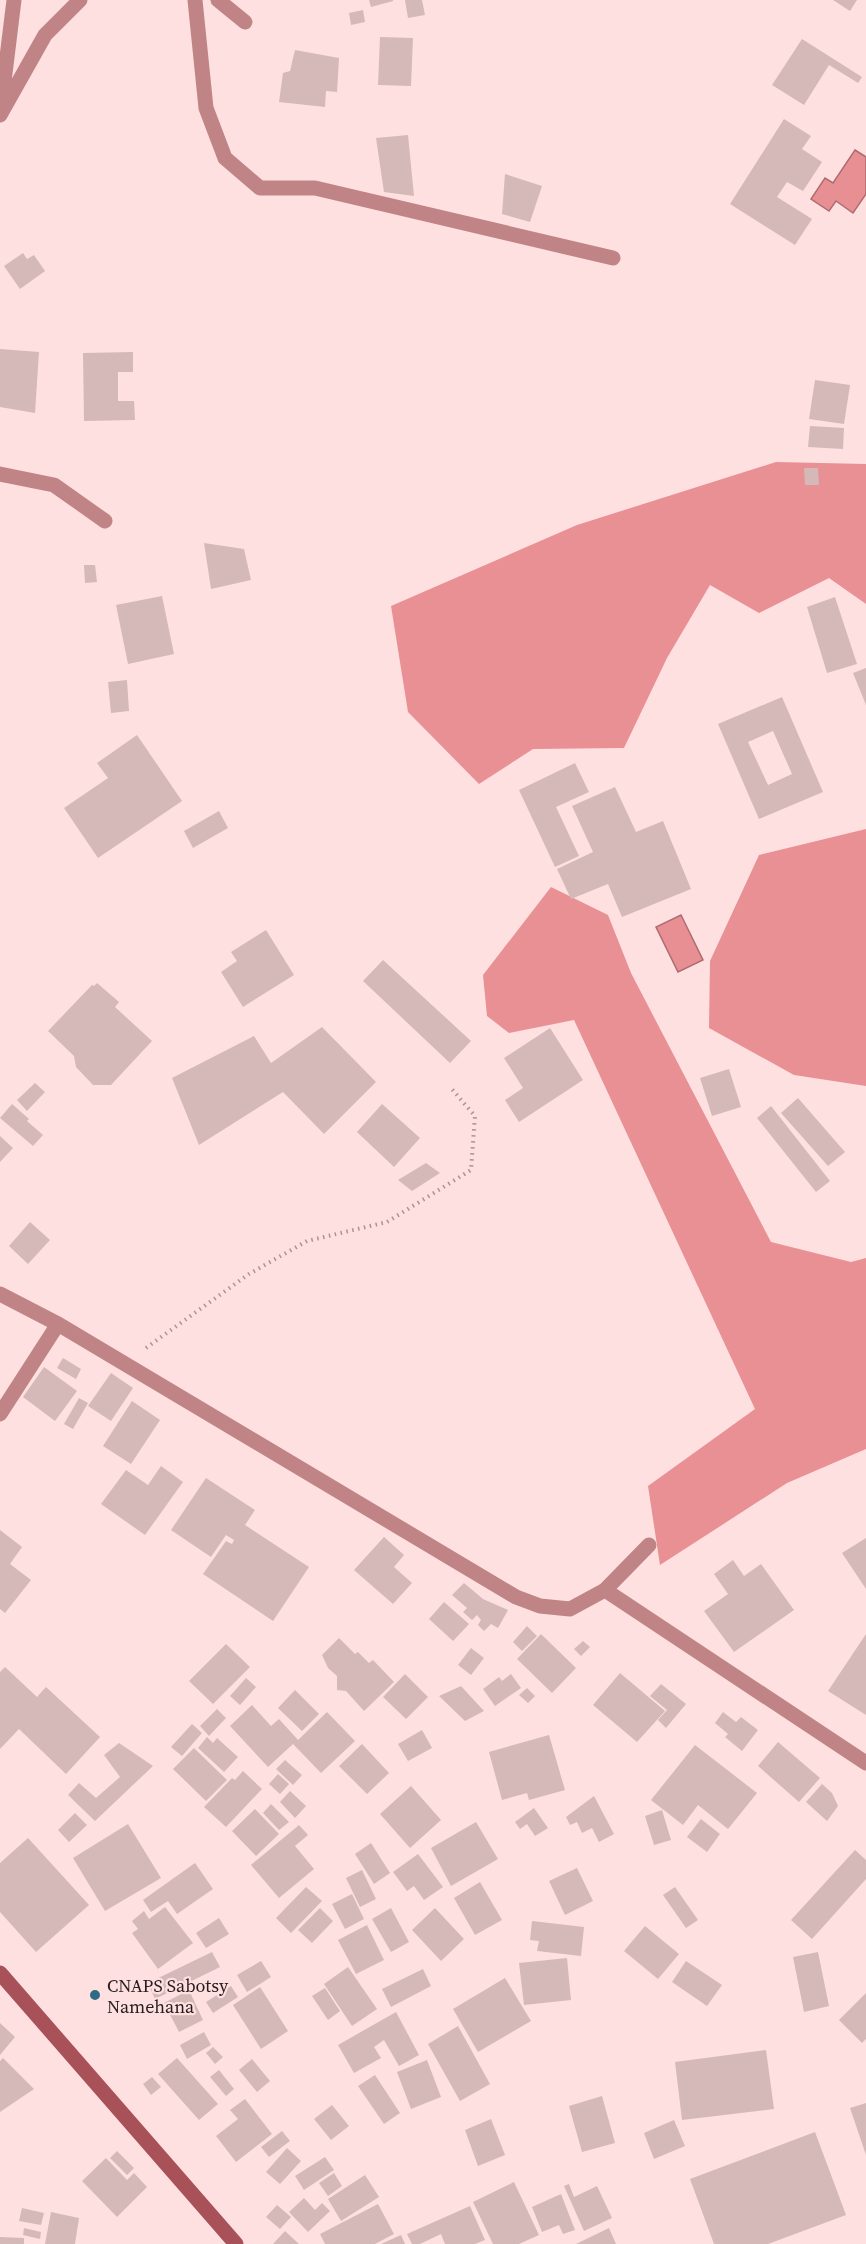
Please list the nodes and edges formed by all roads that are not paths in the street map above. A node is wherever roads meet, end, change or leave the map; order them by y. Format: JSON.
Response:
{"nodes":[{"id":1,"x":15,"y":0,"type":"edge"},
{"id":2,"x":80,"y":0,"type":"edge"},
{"id":3,"x":195,"y":0,"type":"edge"},
{"id":4,"x":218,"y":0,"type":"edge"},
{"id":5,"x":245,"y":22,"type":"dead end"},
{"id":6,"x":613,"y":258,"type":"dead end"},
{"id":7,"x":0,"y":474,"type":"edge"},
{"id":8,"x":105,"y":521,"type":"dead end"},
{"id":9,"x":0,"y":1294,"type":"edge"},
{"id":10,"x":58,"y":1324,"type":"junction"},
{"id":11,"x":0,"y":1414,"type":"edge"},
{"id":12,"x":649,"y":1545,"type":"dead end"},
{"id":13,"x":605,"y":1590,"type":"junction"},
{"id":14,"x":866,"y":1763,"type":"edge"},
{"id":15,"x":0,"y":1973,"type":"edge"},
{"id":16,"x":236,"y":2244,"type":"edge"}],
"edges":[{"from":1,"to":2,"type":"street"},
{"from":3,"to":6,"type":"street"},
{"from":4,"to":5,"type":"street"},
{"from":7,"to":8,"type":"street"},
{"from":9,"to":10,"type":"street"},
{"from":10,"to":11,"type":"street"},
{"from":10,"to":13,"type":"street"},
{"from":12,"to":13,"type":"street"},
{"from":13,"to":14,"type":"street"},
{"from":15,"to":16,"type":"main road"}]}
